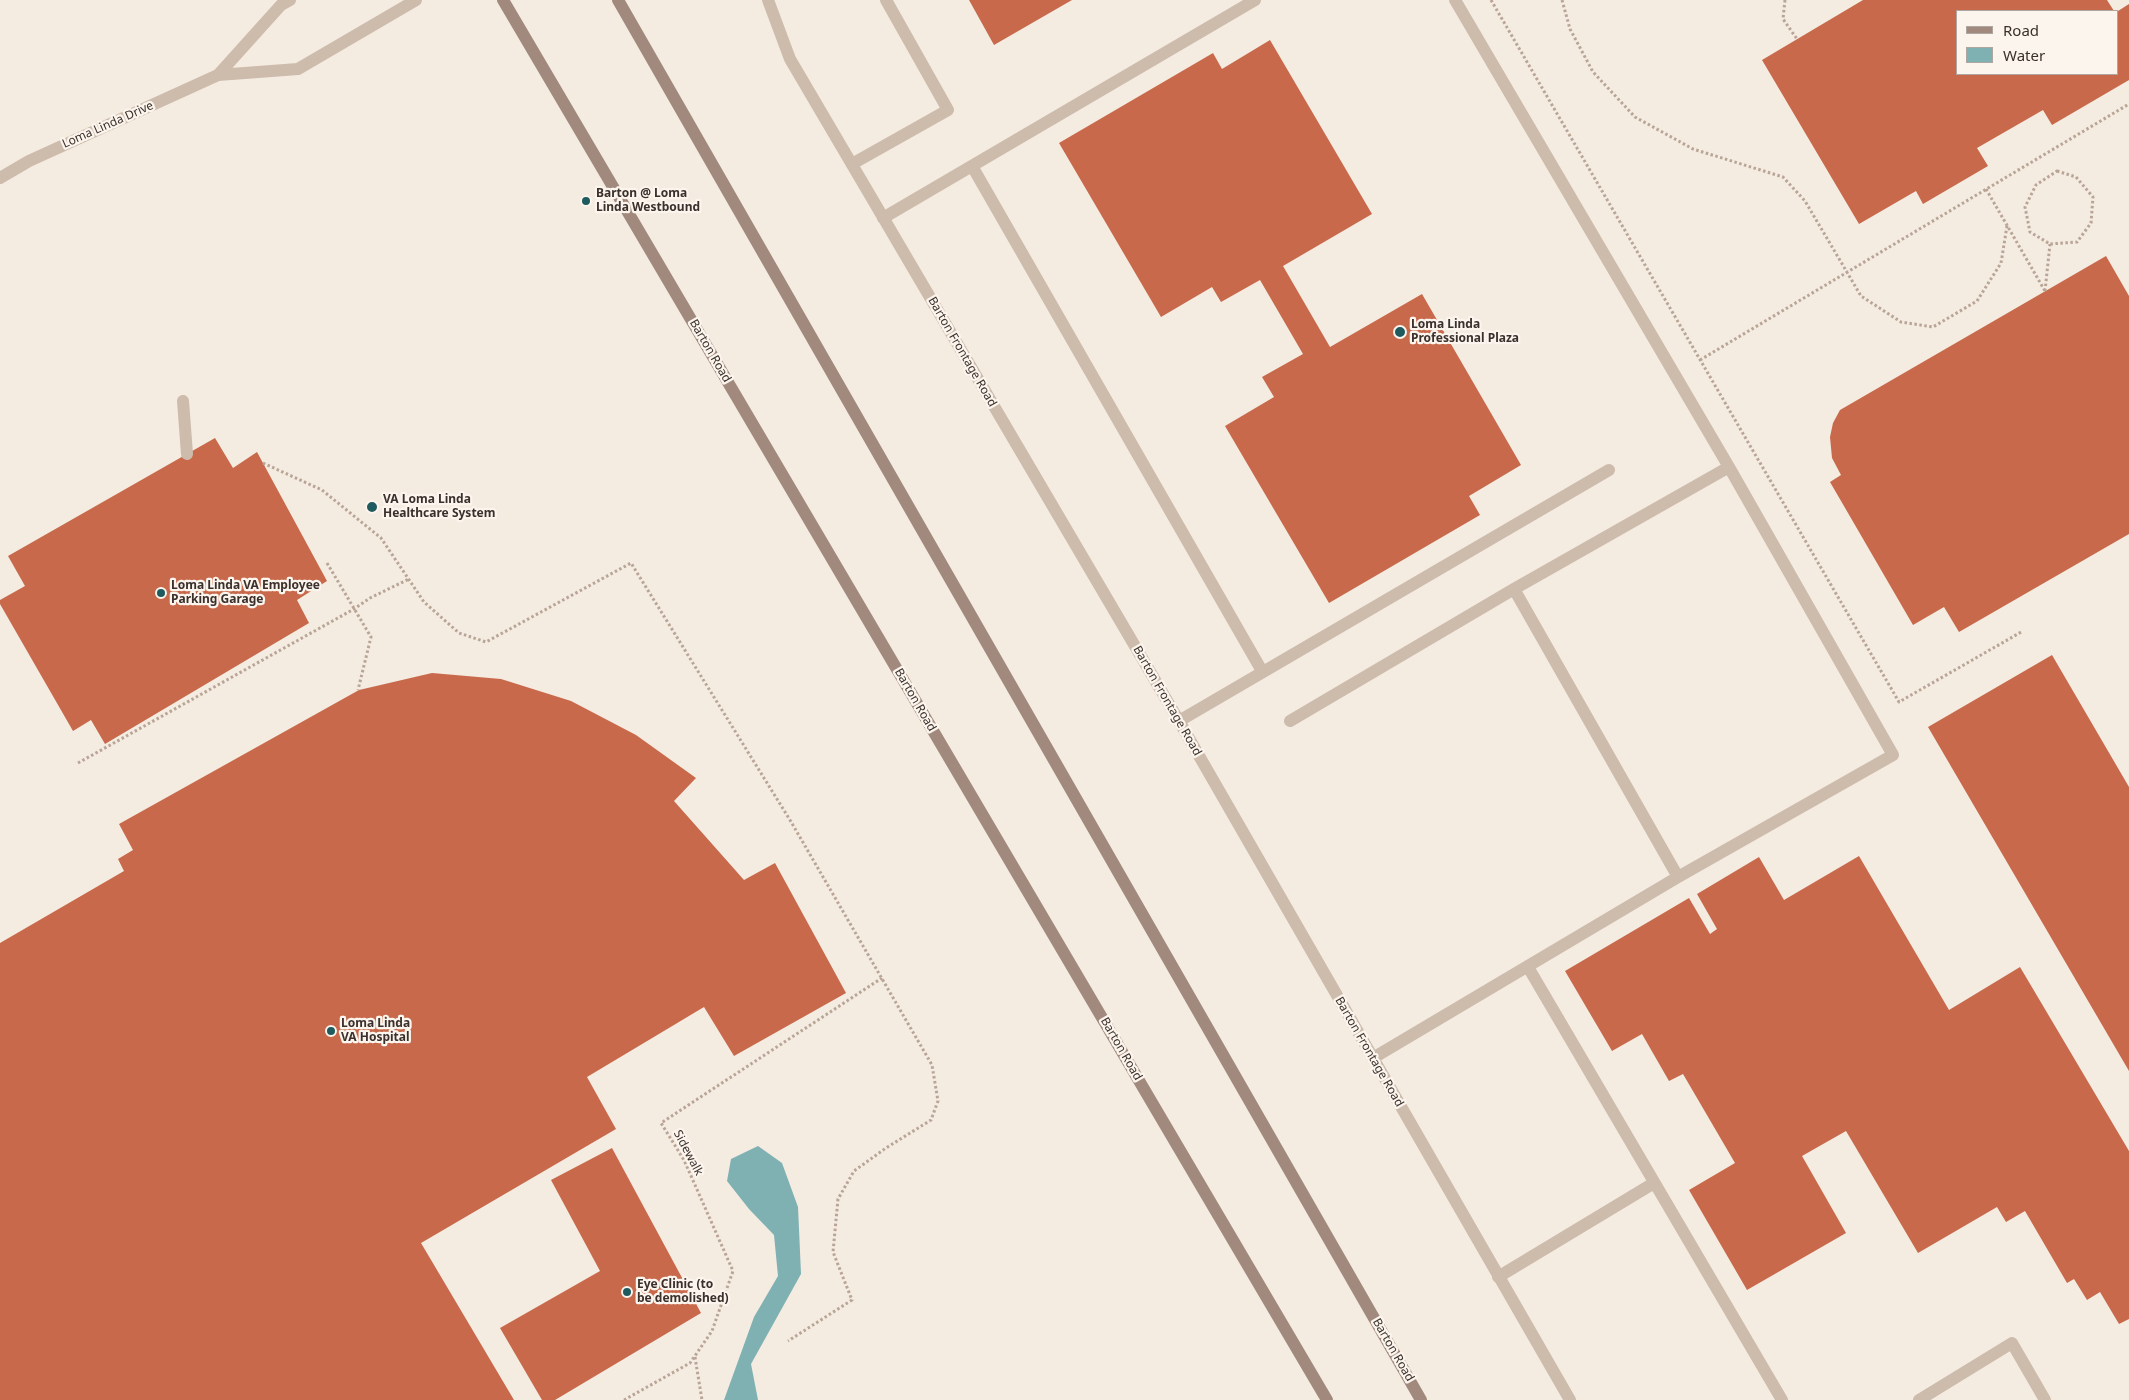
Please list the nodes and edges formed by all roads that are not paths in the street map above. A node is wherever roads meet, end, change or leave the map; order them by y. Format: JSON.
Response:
{"nodes":[{"id":1,"x":290,"y":0,"type":"edge"},
{"id":2,"x":416,"y":0,"type":"edge"},
{"id":3,"x":503,"y":0,"type":"edge"},
{"id":4,"x":618,"y":0,"type":"edge"},
{"id":5,"x":768,"y":0,"type":"edge"},
{"id":6,"x":886,"y":0,"type":"edge"},
{"id":7,"x":1255,"y":0,"type":"edge"},
{"id":8,"x":1455,"y":0,"type":"edge"},
{"id":9,"x":218,"y":75,"type":"junction"},
{"id":10,"x":852,"y":164,"type":"junction"},
{"id":11,"x":972,"y":166,"type":"junction"},
{"id":12,"x":0,"y":178,"type":"edge"},
{"id":13,"x":883,"y":218,"type":"junction"},
{"id":14,"x":183,"y":401,"type":"dead end"},
{"id":15,"x":187,"y":454,"type":"dead end"},
{"id":16,"x":1729,"y":467,"type":"junction"},
{"id":17,"x":1609,"y":470,"type":"dead end"},
{"id":18,"x":1514,"y":589,"type":"junction"},
{"id":19,"x":1262,"y":671,"type":"junction"},
{"id":20,"x":1179,"y":721,"type":"junction"},
{"id":21,"x":1290,"y":721,"type":"dead end"},
{"id":22,"x":1678,"y":877,"type":"junction"},
{"id":23,"x":1528,"y":967,"type":"junction"},
{"id":24,"x":1373,"y":1058,"type":"junction"},
{"id":25,"x":1654,"y":1183,"type":"junction"},
{"id":26,"x":1498,"y":1277,"type":"junction"},
{"id":27,"x":1328,"y":1400,"type":"edge"},
{"id":28,"x":1421,"y":1400,"type":"edge"},
{"id":29,"x":1570,"y":1400,"type":"edge"},
{"id":30,"x":1782,"y":1400,"type":"edge"},
{"id":31,"x":1919,"y":1400,"type":"edge"},
{"id":32,"x":2045,"y":1400,"type":"edge"}],
"edges":[{"from":1,"to":9,"type":"street","name":"Loma Linda Drive"},
{"from":2,"to":9,"type":"street","name":"Loma Linda Drive"},
{"from":3,"to":27,"type":"main road","name":"Barton Road"},
{"from":4,"to":28,"type":"main road","name":"Barton Road"},
{"from":5,"to":10,"type":"street","name":"Barton Frontage Road"},
{"from":6,"to":10,"type":"street"},
{"from":7,"to":11,"type":"street"},
{"from":8,"to":16,"type":"street"},
{"from":9,"to":12,"type":"street","name":"Loma Linda Drive"},
{"from":10,"to":13,"type":"street","name":"Barton Frontage Road"},
{"from":11,"to":13,"type":"street"},
{"from":11,"to":19,"type":"street"},
{"from":13,"to":20,"type":"street","name":"Barton Frontage Road"},
{"from":14,"to":15,"type":"street"},
{"from":16,"to":18,"type":"street"},
{"from":16,"to":22,"type":"street"},
{"from":17,"to":19,"type":"street"},
{"from":18,"to":21,"type":"street"},
{"from":18,"to":22,"type":"street"},
{"from":19,"to":20,"type":"street"},
{"from":20,"to":24,"type":"street","name":"Barton Frontage Road"},
{"from":22,"to":23,"type":"street"},
{"from":23,"to":24,"type":"street"},
{"from":23,"to":25,"type":"street"},
{"from":24,"to":26,"type":"street","name":"Barton Frontage Road"},
{"from":25,"to":26,"type":"street"},
{"from":25,"to":30,"type":"street"},
{"from":26,"to":29,"type":"street","name":"Barton Frontage Road"},
{"from":31,"to":32,"type":"street"}]}
